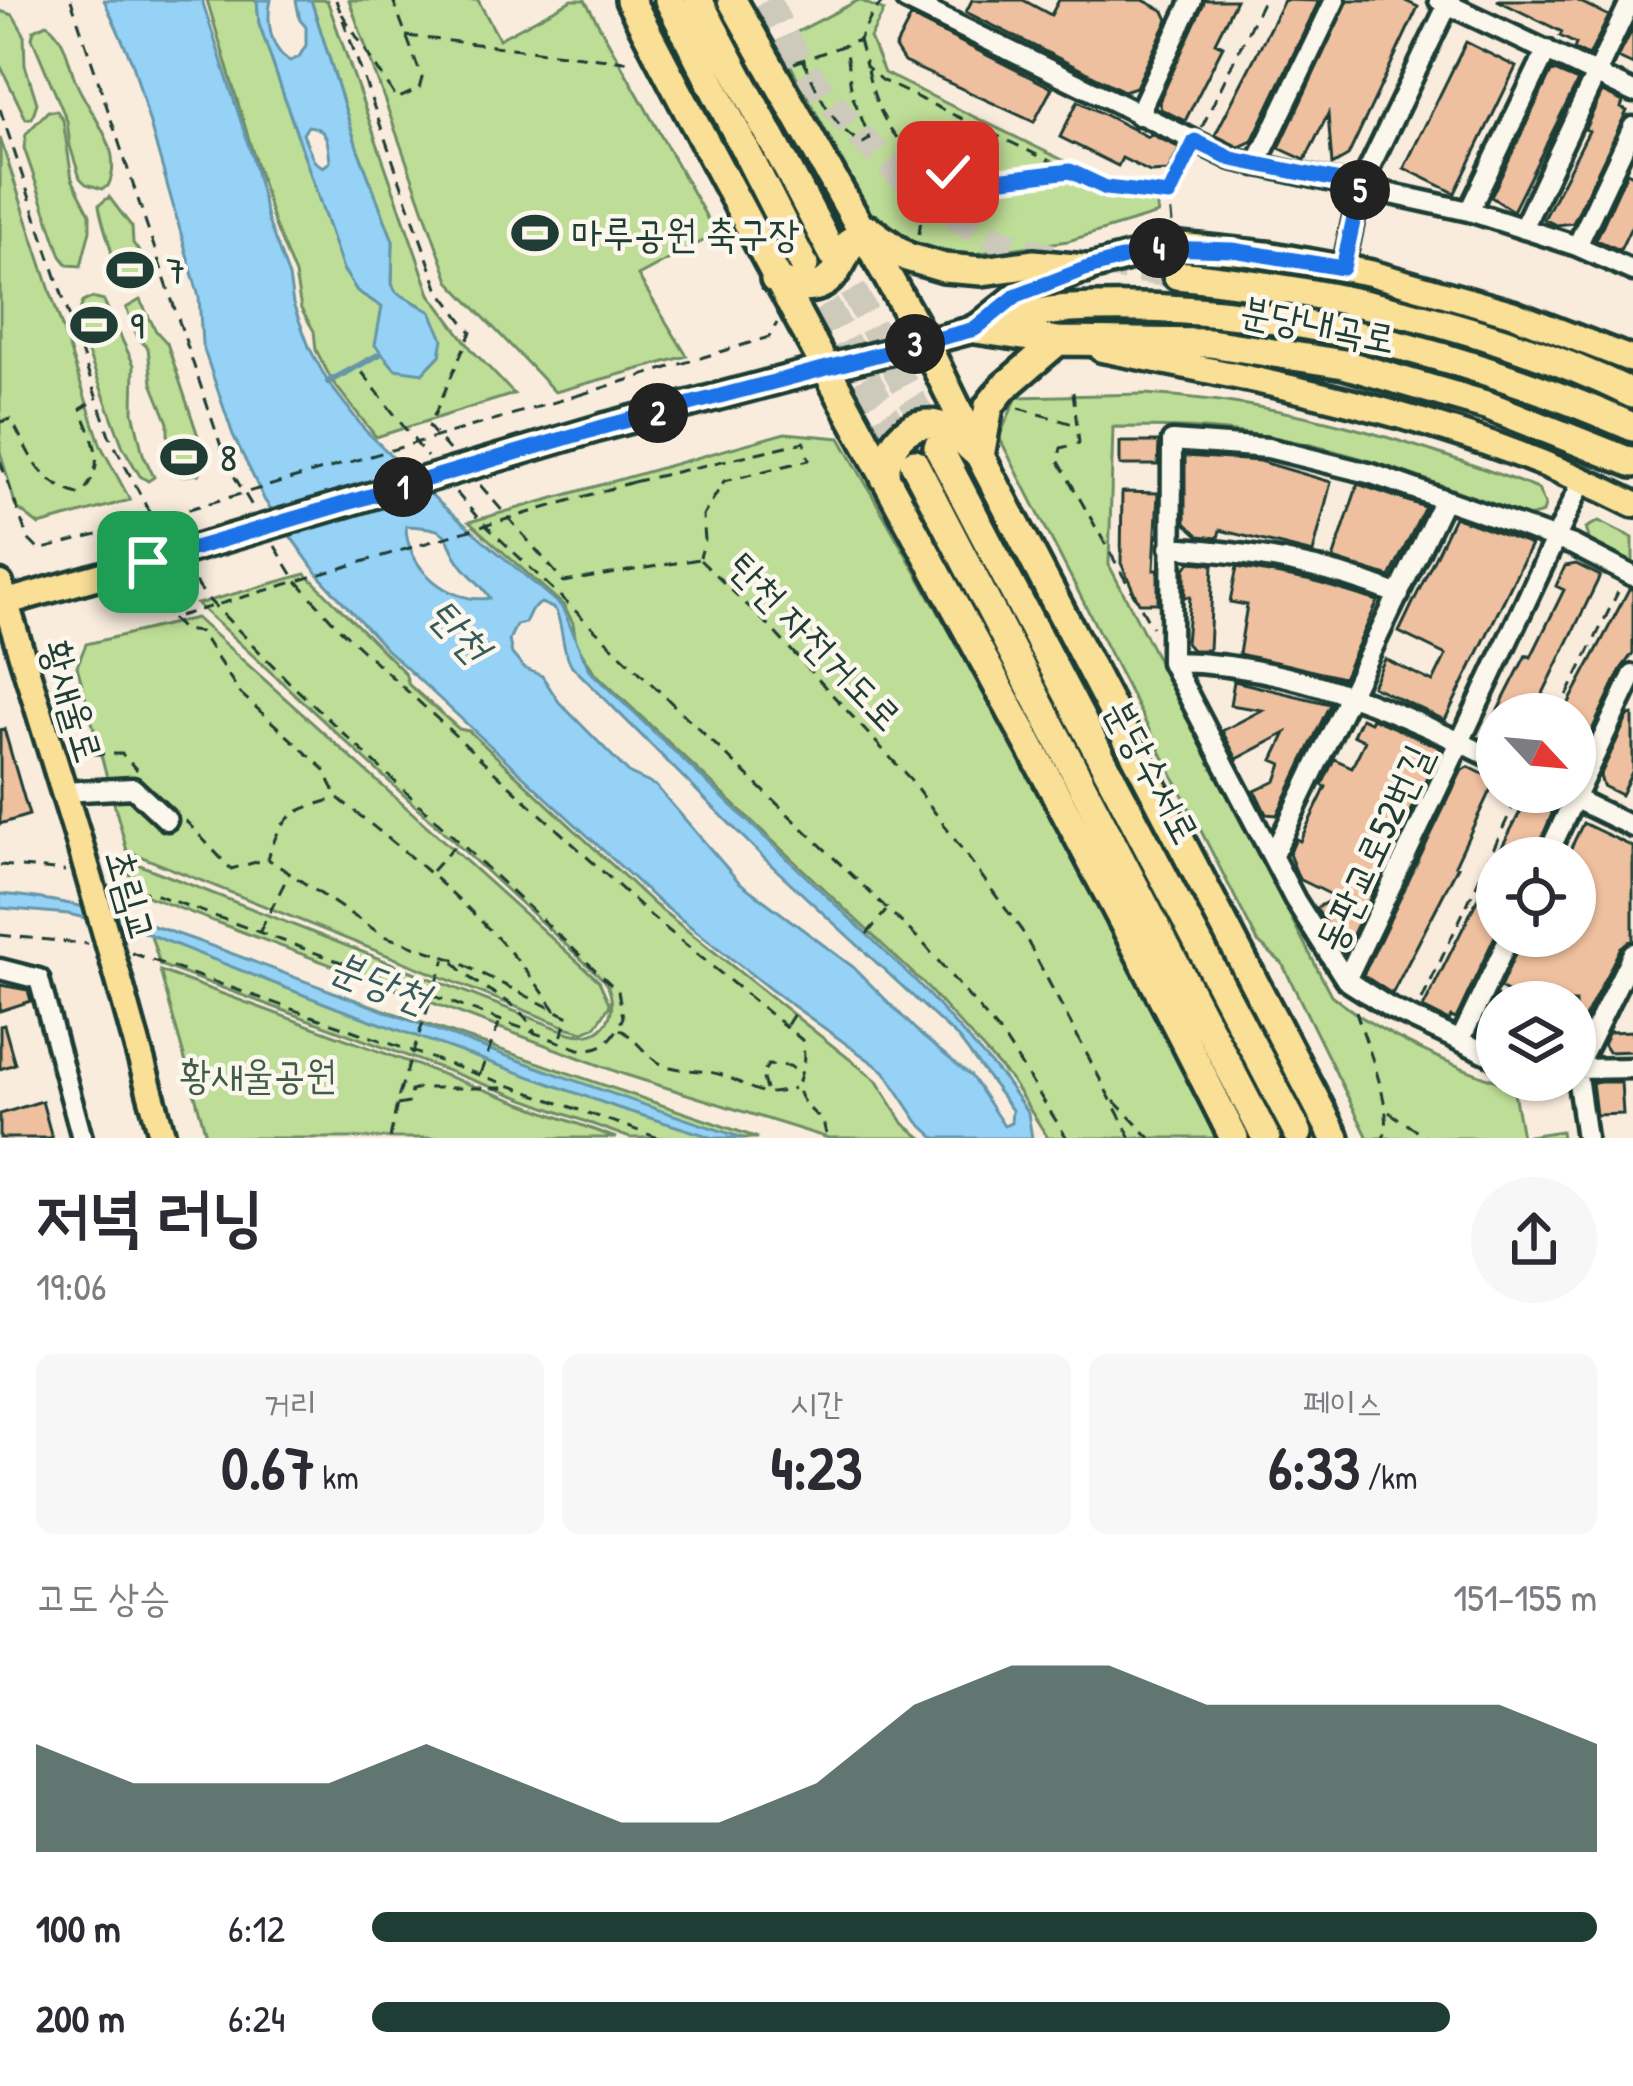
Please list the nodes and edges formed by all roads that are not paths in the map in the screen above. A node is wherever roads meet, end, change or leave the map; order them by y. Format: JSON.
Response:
{"nodes":[{"id":1,"x":630,"y":0,"type":"edge"},
{"id":2,"x":669,"y":0,"type":"edge"},
{"id":3,"x":698,"y":0,"type":"edge"},
{"id":4,"x":732,"y":0,"type":"edge"},
{"id":5,"x":906,"y":0,"type":"edge"},
{"id":6,"x":1335,"y":0,"type":"edge"},
{"id":7,"x":1446,"y":1,"type":"edge"},
{"id":8,"x":1629,"y":2,"type":"edge"},
{"id":9,"x":1184,"y":3,"type":"edge"},
{"id":10,"x":1547,"y":50,"type":"junction"},
{"id":11,"x":1596,"y":74,"type":"junction"},
{"id":12,"x":1633,"y":92,"type":"edge"},
{"id":13,"x":1138,"y":115,"type":"junction"},
{"id":14,"x":1633,"y":127,"type":"edge"},
{"id":15,"x":1256,"y":165,"type":"junction"},
{"id":16,"x":1361,"y":185,"type":"junction"},
{"id":17,"x":1468,"y":211,"type":"junction"},
{"id":18,"x":856,"y":220,"type":"junction"},
{"id":19,"x":1522,"y":228,"type":"junction"},
{"id":20,"x":1576,"y":246,"type":"junction"},
{"id":21,"x":833,"y":254,"type":"tunnel mouth"},
{"id":22,"x":804,"y":265,"type":"tunnel mouth"},
{"id":23,"x":1343,"y":268,"type":"junction"},
{"id":24,"x":1085,"y":269,"type":"junction"},
{"id":25,"x":1633,"y":272,"type":"edge"},
{"id":26,"x":1177,"y":275,"type":"tunnel mouth"},
{"id":27,"x":775,"y":279,"type":"junction"},
{"id":28,"x":975,"y":329,"type":"junction"},
{"id":29,"x":1058,"y":340,"type":"junction"},
{"id":30,"x":924,"y":341,"type":"junction"},
{"id":31,"x":1633,"y":360,"type":"edge"},
{"id":32,"x":824,"y":367,"type":"junction"},
{"id":33,"x":1633,"y":394,"type":"edge"},
{"id":34,"x":1633,"y":427,"type":"edge"},
{"id":35,"x":938,"y":447,"type":"tunnel mouth"},
{"id":36,"x":980,"y":457,"type":"junction"},
{"id":37,"x":1633,"y":463,"type":"edge"},
{"id":38,"x":914,"y":464,"type":"tunnel mouth"},
{"id":39,"x":885,"y":478,"type":"junction"},
{"id":40,"x":1583,"y":480,"type":"junction"},
{"id":41,"x":1444,"y":499,"type":"junction"},
{"id":42,"x":1633,"y":504,"type":"edge"},
{"id":43,"x":1556,"y":539,"type":"junction"},
{"id":44,"x":1170,"y":547,"type":"junction"},
{"id":45,"x":1630,"y":575,"type":"edge"},
{"id":46,"x":1399,"y":596,"type":"junction"},
{"id":47,"x":2,"y":597,"type":"edge"},
{"id":48,"x":1171,"y":662,"type":"junction"},
{"id":49,"x":1630,"y":687,"type":"edge"},
{"id":50,"x":1351,"y":694,"type":"junction"},
{"id":51,"x":1460,"y":742,"type":"junction"},
{"id":52,"x":1596,"y":746,"type":"edge"},
{"id":53,"x":1476,"y":750,"type":"edge"},
{"id":54,"x":64,"y":792,"type":"junction"},
{"id":55,"x":1596,"y":809,"type":"edge"},
{"id":56,"x":167,"y":820,"type":"dead end"},
{"id":57,"x":1633,"y":827,"type":"edge"},
{"id":58,"x":78,"y":838,"type":"joint"},
{"id":59,"x":1273,"y":855,"type":"junction"},
{"id":60,"x":1633,"y":952,"type":"edge"},
{"id":61,"x":1500,"y":957,"type":"edge"},
{"id":62,"x":0,"y":969,"type":"edge"},
{"id":63,"x":1346,"y":980,"type":"junction"},
{"id":64,"x":1596,"y":1027,"type":"edge"},
{"id":65,"x":1460,"y":1042,"type":"junction"},
{"id":66,"x":1476,"y":1049,"type":"edge"},
{"id":67,"x":1633,"y":1069,"type":"edge"},
{"id":68,"x":1596,"y":1070,"type":"edge"},
{"id":69,"x":1580,"y":1101,"type":"edge"},
{"id":70,"x":1321,"y":1133,"type":"edge"},
{"id":71,"x":82,"y":1138,"type":"edge"},
{"id":72,"x":164,"y":1138,"type":"edge"},
{"id":73,"x":1234,"y":1138,"type":"edge"},
{"id":74,"x":1266,"y":1138,"type":"edge"},
{"id":75,"x":1586,"y":1138,"type":"edge"}],
"edges":[{"from":1,"to":27,"type":"highway"},
{"from":2,"to":22,"type":"highway"},
{"from":3,"to":21,"type":"highway"},
{"from":4,"to":18,"type":"highway"},
{"from":5,"to":13,"type":"street"},
{"from":6,"to":15,"type":"street"},
{"from":7,"to":10,"type":"street"},
{"from":7,"to":16,"type":"street"},
{"from":8,"to":11,"type":"street"},
{"from":9,"to":13,"type":"street"},
{"from":10,"to":11,"type":"street"},
{"from":10,"to":17,"type":"street"},
{"from":11,"to":12,"type":"street"},
{"from":11,"to":19,"type":"street"},
{"from":13,"to":15,"type":"street"},
{"from":14,"to":20,"type":"street"},
{"from":15,"to":16,"type":"street"},
{"from":16,"to":17,"type":"street"},
{"from":16,"to":23,"type":"street"},
{"from":17,"to":19,"type":"street"},
{"from":18,"to":24,"type":"highway"},
{"from":18,"to":27,"type":"highway"},
{"from":18,"to":30,"type":"highway"},
{"from":19,"to":20,"type":"street"},
{"from":20,"to":25,"type":"street"},
{"from":23,"to":24,"type":"main road"},
{"from":23,"to":31,"type":"main road"},
{"from":24,"to":28,"type":"main road"},
{"from":26,"to":33,"type":"highway"},
{"from":27,"to":32,"type":"highway"},
{"from":28,"to":29,"type":"highway","name":"분당내곡로"},
{"from":28,"to":30,"type":"main road","name":"분당내곡로"},
{"from":28,"to":34,"type":"highway","name":"분당내곡로"},
{"from":29,"to":36,"type":"highway"},
{"from":29,"to":37,"type":"highway","name":"분당내곡로"},
{"from":29,"to":40,"type":"main road"},
{"from":30,"to":32,"type":"main road","name":"분당내곡로"},
{"from":30,"to":36,"type":"highway"},
{"from":32,"to":39,"type":"highway"},
{"from":32,"to":47,"type":"main road","name":"분당내곡로","bridge":true},
{"from":35,"to":70,"type":"highway","name":"분당수서로"},
{"from":36,"to":39,"type":"highway"},
{"from":36,"to":70,"type":"highway"},
{"from":38,"to":74,"type":"highway","name":"분당수서로"},
{"from":39,"to":73,"type":"highway"},
{"from":40,"to":42,"type":"main road"},
{"from":40,"to":43,"type":"street","name":"동판교로52번길"},
{"from":41,"to":43,"type":"street","name":"동판교로52번길"},
{"from":41,"to":44,"type":"street","name":"동판교로52번길"},
{"from":41,"to":46,"type":"street"},
{"from":43,"to":45,"type":"street","name":"동판교로52번길"},
{"from":43,"to":51,"type":"street","name":"동판교로52번길"},
{"from":44,"to":46,"type":"street"},
{"from":44,"to":48,"type":"street","name":"동판교로52번길"},
{"from":46,"to":50,"type":"street"},
{"from":47,"to":54,"type":"main road","name":"황새울로"},
{"from":48,"to":50,"type":"street","name":"동판교로52번길"},
{"from":48,"to":59,"type":"street","name":"동판교로52번길"},
{"from":49,"to":52,"type":"street"},
{"from":50,"to":51,"type":"street","name":"동판교로52번길"},
{"from":50,"to":59,"type":"street"},
{"from":51,"to":53,"type":"street","name":"동판교로52번길"},
{"from":51,"to":63,"type":"street","name":"동판교로52번길"},
{"from":54,"to":56,"type":"street"},
{"from":54,"to":58,"type":"main road","name":"황새울로"},
{"from":55,"to":57,"type":"street"},
{"from":58,"to":72,"type":"main road","name":"초림교","bridge":true},
{"from":59,"to":63,"type":"street","name":"동판교로52번길"},
{"from":60,"to":64,"type":"street"},
{"from":61,"to":65,"type":"street"},
{"from":62,"to":71,"type":"street"},
{"from":63,"to":65,"type":"street"},
{"from":65,"to":66,"type":"street"},
{"from":67,"to":68,"type":"street"},
{"from":69,"to":75,"type":"street"}]}
